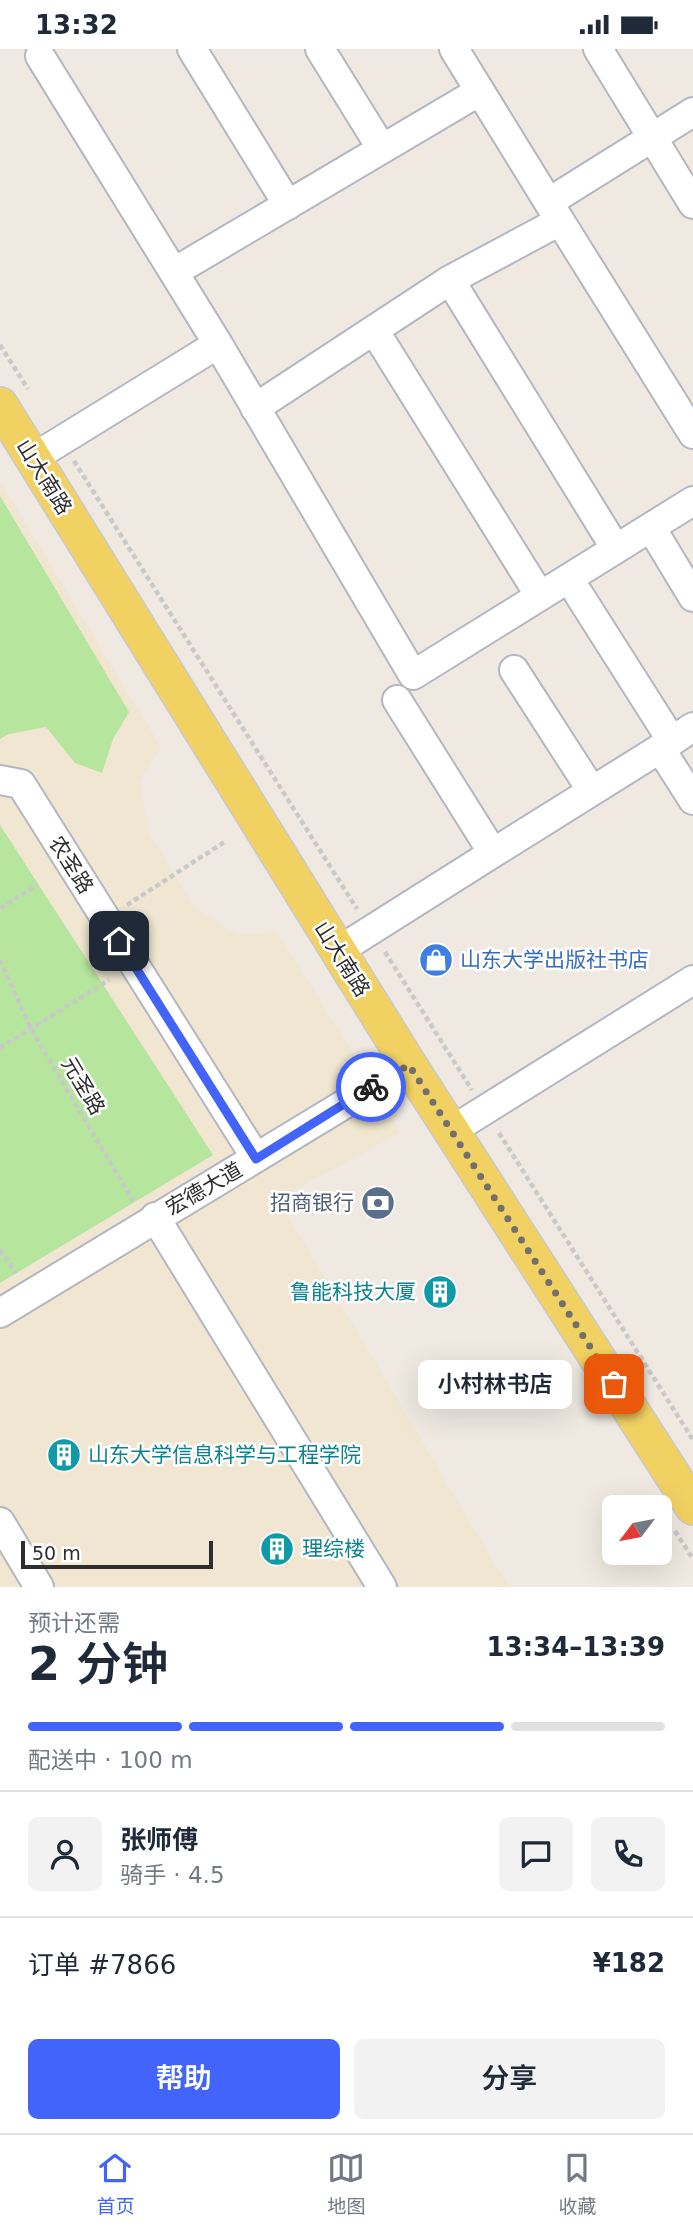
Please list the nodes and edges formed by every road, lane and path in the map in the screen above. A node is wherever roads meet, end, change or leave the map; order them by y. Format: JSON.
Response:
{"nodes":[{"id":1,"x":192,"y":49,"type":"edge"},
{"id":2,"x":320,"y":49,"type":"edge"},
{"id":3,"x":454,"y":49,"type":"edge"},
{"id":4,"x":598,"y":49,"type":"edge"},
{"id":5,"x":40,"y":55,"type":"dead end"},
{"id":6,"x":480,"y":91,"type":"junction"},
{"id":7,"x":693,"y":112,"type":"edge"},
{"id":8,"x":652,"y":139,"type":"junction"},
{"id":9,"x":382,"y":149,"type":"junction"},
{"id":10,"x":693,"y":204,"type":"edge"},
{"id":11,"x":288,"y":205,"type":"junction"},
{"id":12,"x":554,"y":212,"type":"junction"},
{"id":13,"x":174,"y":272,"type":"junction"},
{"id":14,"x":450,"y":280,"type":"junction"},
{"id":15,"x":374,"y":330,"type":"junction"},
{"id":16,"x":218,"y":344,"type":"junction"},
{"id":17,"x":0,"y":345,"type":"edge"},
{"id":18,"x":15,"y":398,"type":"edge"},
{"id":19,"x":255,"y":408,"type":"junction"},
{"id":20,"x":693,"y":434,"type":"edge"},
{"id":21,"x":67,"y":451,"type":"dead end"},
{"id":22,"x":33,"y":458,"type":"junction"},
{"id":23,"x":693,"y":501,"type":"edge"},
{"id":24,"x":658,"y":539,"type":"dead end"},
{"id":25,"x":616,"y":549,"type":"junction"},
{"id":26,"x":578,"y":593,"type":"dead end"},
{"id":27,"x":540,"y":596,"type":"junction"},
{"id":28,"x":693,"y":597,"type":"edge"},
{"id":29,"x":514,"y":670,"type":"dead end"},
{"id":30,"x":397,"y":700,"type":"dead end"},
{"id":31,"x":675,"y":739,"type":"edge"},
{"id":32,"x":11,"y":782,"type":"edge"},
{"id":33,"x":592,"y":791,"type":"junction"},
{"id":34,"x":693,"y":800,"type":"edge"},
{"id":35,"x":226,"y":841,"type":"dead end"},
{"id":36,"x":493,"y":853,"type":"junction"},
{"id":37,"x":38,"y":885,"type":"dead end"},
{"id":38,"x":0,"y":908,"type":"edge"},
{"id":39,"x":358,"y":910,"type":"dead end"},
{"id":40,"x":105,"y":919,"type":"junction"},
{"id":41,"x":380,"y":945,"type":"dead end"},
{"id":42,"x":338,"y":951,"type":"junction"},
{"id":43,"x":0,"y":960,"type":"edge"},
{"id":44,"x":109,"y":980,"type":"dead end"},
{"id":45,"x":693,"y":980,"type":"edge"},
{"id":46,"x":31,"y":1029,"type":"junction"},
{"id":47,"x":0,"y":1048,"type":"edge"},
{"id":48,"x":409,"y":1065,"type":"junction"},
{"id":49,"x":477,"y":1098,"type":"dead end"},
{"id":50,"x":492,"y":1122,"type":"dead end"},
{"id":51,"x":451,"y":1132,"type":"junction"},
{"id":52,"x":256,"y":1159,"type":"junction"},
{"id":53,"x":155,"y":1217,"type":"junction"},
{"id":54,"x":0,"y":1313,"type":"edge"},
{"id":55,"x":693,"y":1440,"type":"edge"},
{"id":56,"x":693,"y":1507,"type":"edge"},
{"id":57,"x":0,"y":1522,"type":"edge"},
{"id":58,"x":39,"y":1587,"type":"edge"},
{"id":59,"x":382,"y":1587,"type":"edge"}],
"edges":[{"from":1,"to":11,"type":"street"},
{"from":2,"to":9,"type":"street"},
{"from":3,"to":6,"type":"street"},
{"from":4,"to":8,"type":"street"},
{"from":5,"to":13,"type":"street"},
{"from":6,"to":9,"type":"street"},
{"from":6,"to":12,"type":"street"},
{"from":7,"to":8,"type":"street"},
{"from":8,"to":10,"type":"street"},
{"from":8,"to":12,"type":"street"},
{"from":9,"to":11,"type":"street"},
{"from":11,"to":13,"type":"street"},
{"from":12,"to":14,"type":"street"},
{"from":12,"to":20,"type":"street"},
{"from":13,"to":16,"type":"street"},
{"from":14,"to":15,"type":"street"},
{"from":14,"to":25,"type":"street"},
{"from":15,"to":19,"type":"street"},
{"from":15,"to":27,"type":"street"},
{"from":16,"to":19,"type":"street"},
{"from":16,"to":22,"type":"street"},
{"from":17,"to":18,"type":"path"},
{"from":18,"to":22,"type":"main road","name":"山大南路"},
{"from":19,"to":27,"type":"street"},
{"from":21,"to":39,"type":"path"},
{"from":22,"to":42,"type":"main road","name":"山大南路"},
{"from":23,"to":25,"type":"street"},
{"from":24,"to":28,"type":"street"},
{"from":25,"to":27,"type":"street"},
{"from":26,"to":31,"type":"street"},
{"from":29,"to":33,"type":"street"},
{"from":30,"to":36,"type":"street"},
{"from":31,"to":33,"type":"street"},
{"from":31,"to":34,"type":"street"},
{"from":32,"to":40,"type":"street","name":"农圣路"},
{"from":33,"to":36,"type":"street"},
{"from":35,"to":40,"type":"path"},
{"from":36,"to":42,"type":"street"},
{"from":37,"to":38,"type":"path"},
{"from":40,"to":52,"type":"street","name":"农圣路"},
{"from":41,"to":49,"type":"path"},
{"from":42,"to":48,"type":"main road","name":"山大南路"},
{"from":43,"to":46,"type":"path","name":"元圣路"},
{"from":44,"to":46,"type":"path"},
{"from":45,"to":51,"type":"street"},
{"from":46,"to":47,"type":"path"},
{"from":46,"to":53,"type":"path","name":"元圣路"},
{"from":48,"to":51,"type":"main road","name":"山大南路"},
{"from":48,"to":52,"type":"street","name":"宏德大道"},
{"from":50,"to":55,"type":"path"},
{"from":51,"to":56,"type":"main road","name":"山大南路"},
{"from":52,"to":53,"type":"street","name":"宏德大道"},
{"from":53,"to":54,"type":"street","name":"宏德大道"},
{"from":53,"to":59,"type":"street"},
{"from":57,"to":58,"type":"street"}]}
